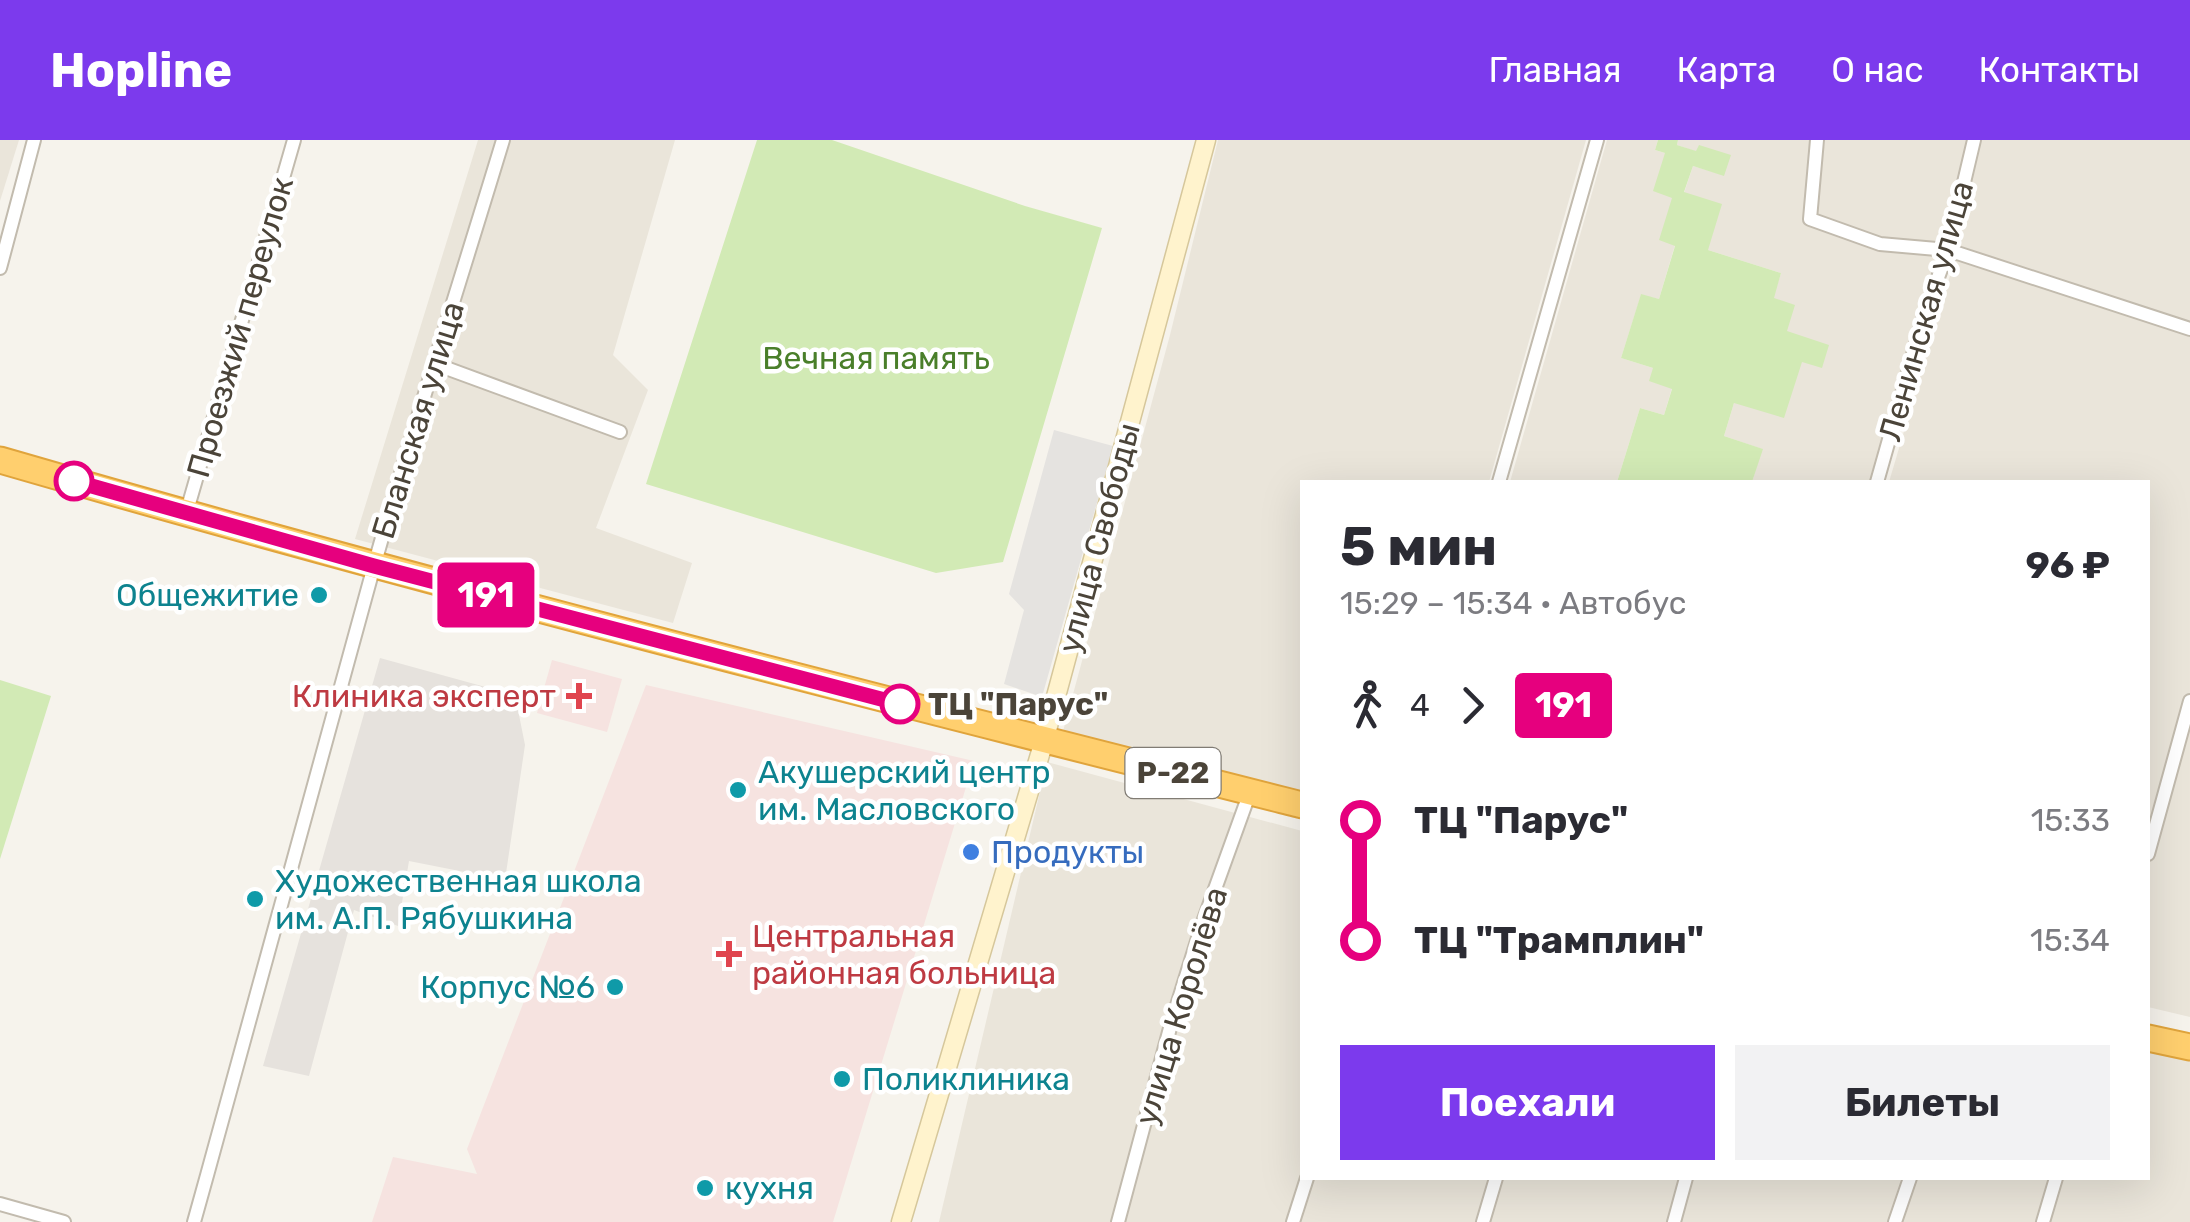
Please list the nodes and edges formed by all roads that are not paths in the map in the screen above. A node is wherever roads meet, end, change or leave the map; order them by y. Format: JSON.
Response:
{"nodes":[{"id":1,"x":34,"y":140,"type":"edge"},
{"id":2,"x":294,"y":140,"type":"edge"},
{"id":3,"x":503,"y":140,"type":"edge"},
{"id":4,"x":1206,"y":140,"type":"edge"},
{"id":5,"x":1597,"y":140,"type":"edge"},
{"id":6,"x":1817,"y":140,"type":"edge"},
{"id":7,"x":1974,"y":140,"type":"edge"},
{"id":8,"x":1948,"y":250,"type":"junction"},
{"id":9,"x":0,"y":268,"type":"edge"},
{"id":10,"x":2190,"y":328,"type":"edge"},
{"id":11,"x":435,"y":364,"type":"junction"},
{"id":12,"x":620,"y":432,"type":"dead end"},
{"id":13,"x":0,"y":460,"type":"edge"},
{"id":14,"x":1501,"y":480,"type":"edge"},
{"id":15,"x":1878,"y":480,"type":"edge"},
{"id":16,"x":186,"y":514,"type":"junction"},
{"id":17,"x":374,"y":566,"type":"junction"},
{"id":18,"x":2190,"y":701,"type":"edge"},
{"id":19,"x":1044,"y":741,"type":"junction"},
{"id":20,"x":1250,"y":792,"type":"junction"},
{"id":21,"x":1300,"y":804,"type":"edge"},
{"id":22,"x":2150,"y":847,"type":"edge"},
{"id":23,"x":2150,"y":1038,"type":"edge"},
{"id":24,"x":2190,"y":1047,"type":"edge"},
{"id":25,"x":1305,"y":1180,"type":"edge"},
{"id":26,"x":1495,"y":1180,"type":"edge"},
{"id":27,"x":1685,"y":1180,"type":"edge"},
{"id":28,"x":1909,"y":1180,"type":"edge"},
{"id":29,"x":2055,"y":1180,"type":"edge"},
{"id":30,"x":0,"y":1204,"type":"edge"},
{"id":31,"x":64,"y":1222,"type":"edge"},
{"id":32,"x":194,"y":1222,"type":"edge"},
{"id":33,"x":902,"y":1222,"type":"edge"},
{"id":34,"x":1118,"y":1222,"type":"edge"},
{"id":35,"x":1294,"y":1222,"type":"edge"},
{"id":36,"x":1482,"y":1222,"type":"edge"},
{"id":37,"x":1674,"y":1222,"type":"edge"},
{"id":38,"x":1895,"y":1222,"type":"edge"},
{"id":39,"x":2043,"y":1222,"type":"edge"}],
"edges":[{"from":1,"to":9,"type":"street"},
{"from":2,"to":16,"type":"street","name":"Проезжий переулок"},
{"from":3,"to":11,"type":"street","name":"Бланская улица"},
{"from":4,"to":19,"type":"main road","name":"улица Свободы"},
{"from":5,"to":14,"type":"street"},
{"from":6,"to":8,"type":"street"},
{"from":7,"to":8,"type":"street","name":"Ленинская улица"},
{"from":8,"to":10,"type":"street"},
{"from":8,"to":15,"type":"street","name":"Ленинская улица"},
{"from":11,"to":12,"type":"street"},
{"from":11,"to":17,"type":"street","name":"Бланская улица"},
{"from":13,"to":16,"type":"highway","number":"Р-22"},
{"from":16,"to":17,"type":"highway","number":"Р-22"},
{"from":17,"to":19,"type":"highway","number":"Р-22"},
{"from":17,"to":32,"type":"street","name":"Бланская улица"},
{"from":18,"to":22,"type":"street"},
{"from":19,"to":20,"type":"highway","number":"Р-22"},
{"from":19,"to":33,"type":"main road","name":"улица Свободы"},
{"from":20,"to":21,"type":"highway","number":"Р-22"},
{"from":20,"to":34,"type":"street","name":"улица Королёва"},
{"from":23,"to":24,"type":"highway"},
{"from":25,"to":35,"type":"street"},
{"from":26,"to":36,"type":"street"},
{"from":27,"to":37,"type":"street"},
{"from":28,"to":38,"type":"street"},
{"from":29,"to":39,"type":"street"},
{"from":30,"to":31,"type":"street"}]}
